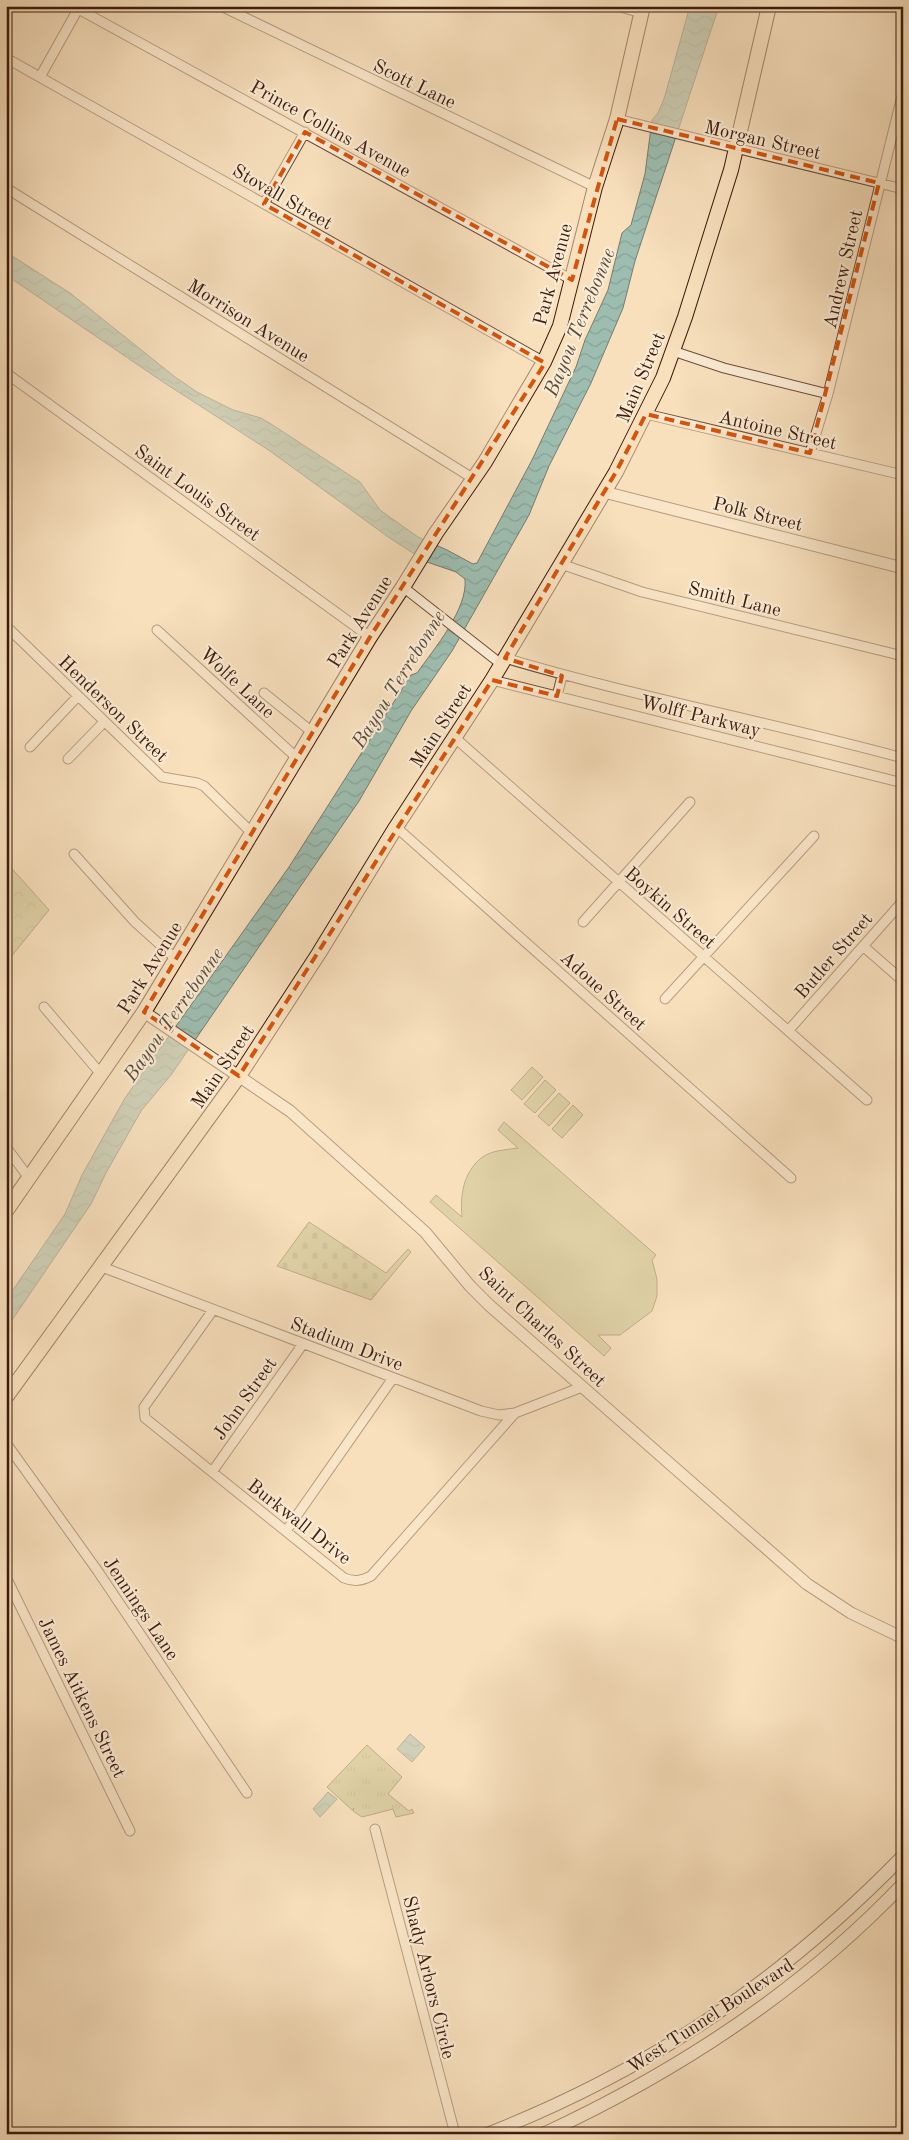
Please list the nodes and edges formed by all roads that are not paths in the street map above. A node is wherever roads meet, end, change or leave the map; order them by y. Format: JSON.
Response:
{"nodes":[{"id":1,"x":221,"y":6,"type":"edge"},
{"id":2,"x":618,"y":6,"type":"edge"},
{"id":3,"x":769,"y":6,"type":"edge"},
{"id":4,"x":75,"y":8,"type":"edge"},
{"id":5,"x":642,"y":10,"type":"edge"},
{"id":6,"x":6,"y":58,"type":"edge"},
{"id":7,"x":40,"y":77,"type":"junction"},
{"id":8,"x":903,"y":92,"type":"edge"},
{"id":9,"x":617,"y":119,"type":"junction"},
{"id":10,"x":305,"y":132,"type":"junction"},
{"id":11,"x":736,"y":149,"type":"junction"},
{"id":12,"x":879,"y":183,"type":"junction"},
{"id":13,"x":596,"y":187,"type":"junction"},
{"id":14,"x":6,"y":188,"type":"edge"},
{"id":15,"x":903,"y":189,"type":"edge"},
{"id":16,"x":264,"y":204,"type":"junction"},
{"id":17,"x":572,"y":280,"type":"junction"},
{"id":18,"x":672,"y":351,"type":"junction"},
{"id":19,"x":544,"y":362,"type":"junction"},
{"id":20,"x":6,"y":373,"type":"edge"},
{"id":21,"x":828,"y":394,"type":"junction"},
{"id":22,"x":646,"y":414,"type":"junction"},
{"id":23,"x":810,"y":453,"type":"junction"},
{"id":24,"x":903,"y":475,"type":"edge"},
{"id":25,"x":474,"y":479,"type":"junction"},
{"id":26,"x":604,"y":492,"type":"junction"},
{"id":27,"x":562,"y":564,"type":"junction"},
{"id":28,"x":903,"y":568,"type":"edge"},
{"id":29,"x":404,"y":587,"type":"junction"},
{"id":30,"x":6,"y":626,"type":"edge"},
{"id":31,"x":157,"y":630,"type":"dead end"},
{"id":32,"x":370,"y":637,"type":"junction"},
{"id":33,"x":903,"y":656,"type":"edge"},
{"id":34,"x":503,"y":661,"type":"junction"},
{"id":35,"x":562,"y":676,"type":"junction"},
{"id":36,"x":492,"y":680,"type":"junction"},
{"id":37,"x":264,"y":693,"type":"dead end"},
{"id":38,"x":78,"y":696,"type":"junction"},
{"id":39,"x":557,"y":696,"type":"junction"},
{"id":40,"x":104,"y":722,"type":"junction"},
{"id":41,"x":312,"y":732,"type":"junction"},
{"id":42,"x":454,"y":737,"type":"junction"},
{"id":43,"x":30,"y":747,"type":"dead end"},
{"id":44,"x":297,"y":758,"type":"junction"},
{"id":45,"x":903,"y":758,"type":"edge"},
{"id":46,"x":68,"y":759,"type":"dead end"},
{"id":47,"x":903,"y":783,"type":"edge"},
{"id":48,"x":690,"y":802,"type":"dead end"},
{"id":49,"x":396,"y":827,"type":"junction"},
{"id":50,"x":252,"y":834,"type":"junction"},
{"id":51,"x":814,"y":836,"type":"dead end"},
{"id":52,"x":74,"y":854,"type":"dead end"},
{"id":53,"x":619,"y":882,"type":"junction"},
{"id":54,"x":903,"y":901,"type":"edge"},
{"id":55,"x":583,"y":922,"type":"dead end"},
{"id":56,"x":863,"y":946,"type":"junction"},
{"id":57,"x":703,"y":957,"type":"junction"},
{"id":58,"x":176,"y":959,"type":"junction"},
{"id":59,"x":903,"y":981,"type":"edge"},
{"id":60,"x":665,"y":999,"type":"dead end"},
{"id":61,"x":44,"y":1007,"type":"dead end"},
{"id":62,"x":144,"y":1012,"type":"junction"},
{"id":63,"x":788,"y":1031,"type":"junction"},
{"id":64,"x":100,"y":1073,"type":"junction"},
{"id":65,"x":238,"y":1076,"type":"junction"},
{"id":66,"x":867,"y":1100,"type":"dead end"},
{"id":67,"x":6,"y":1147,"type":"edge"},
{"id":68,"x":29,"y":1178,"type":"junction"},
{"id":69,"x":791,"y":1178,"type":"dead end"},
{"id":70,"x":6,"y":1210,"type":"edge"},
{"id":71,"x":102,"y":1267,"type":"junction"},
{"id":72,"x":213,"y":1310,"type":"junction"},
{"id":73,"x":303,"y":1344,"type":"junction"},
{"id":74,"x":393,"y":1378,"type":"junction"},
{"id":75,"x":582,"y":1387,"type":"junction"},
{"id":76,"x":6,"y":1397,"type":"edge"},
{"id":77,"x":515,"y":1413,"type":"junction"},
{"id":78,"x":6,"y":1443,"type":"edge"},
{"id":79,"x":212,"y":1472,"type":"junction"},
{"id":80,"x":286,"y":1531,"type":"junction"},
{"id":81,"x":6,"y":1577,"type":"edge"},
{"id":82,"x":903,"y":1638,"type":"edge"},
{"id":83,"x":247,"y":1793,"type":"dead end"},
{"id":84,"x":375,"y":1829,"type":"dead end"},
{"id":85,"x":130,"y":1831,"type":"dead end"},
{"id":86,"x":903,"y":1856,"type":"edge"},
{"id":87,"x":903,"y":1884,"type":"edge"},
{"id":88,"x":455,"y":2134,"type":"edge"},
{"id":89,"x":487,"y":2134,"type":"edge"},
{"id":90,"x":543,"y":2134,"type":"edge"}],
"edges":[{"from":1,"to":13,"type":"street","name":"Scott Lane"},
{"from":2,"to":5,"type":"street"},
{"from":3,"to":11,"type":"main road","name":"Main Street"},
{"from":4,"to":7,"type":"street"},
{"from":4,"to":10,"type":"street","name":"Prince Collins Avenue"},
{"from":5,"to":9,"type":"main road","name":"Park Avenue"},
{"from":6,"to":7,"type":"street","name":"Stovall Street"},
{"from":7,"to":16,"type":"street","name":"Stovall Street"},
{"from":8,"to":12,"type":"street","name":"Andrew Street"},
{"from":9,"to":11,"type":"street","name":"Morgan Street"},
{"from":9,"to":13,"type":"main road","name":"Park Avenue"},
{"from":10,"to":16,"type":"street"},
{"from":10,"to":17,"type":"street","name":"Prince Collins Avenue"},
{"from":11,"to":12,"type":"street","name":"Morgan Street"},
{"from":11,"to":18,"type":"main road","name":"Main Street"},
{"from":12,"to":15,"type":"street","name":"Morgan Street"},
{"from":12,"to":21,"type":"street","name":"Andrew Street"},
{"from":13,"to":17,"type":"main road","name":"Park Avenue"},
{"from":14,"to":25,"type":"street","name":"Morrison Avenue"},
{"from":16,"to":19,"type":"street","name":"Stovall Street"},
{"from":17,"to":19,"type":"main road","name":"Park Avenue"},
{"from":18,"to":21,"type":"street"},
{"from":18,"to":22,"type":"main road","name":"Main Street"},
{"from":19,"to":25,"type":"main road","name":"Park Avenue"},
{"from":20,"to":32,"type":"street","name":"Saint Louis Street"},
{"from":21,"to":23,"type":"street","name":"Andrew Street"},
{"from":22,"to":23,"type":"street","name":"Antoine Street"},
{"from":22,"to":26,"type":"main road","name":"Main Street"},
{"from":23,"to":24,"type":"street","name":"Antoine Street"},
{"from":25,"to":29,"type":"main road","name":"Park Avenue"},
{"from":26,"to":27,"type":"main road","name":"Main Street"},
{"from":26,"to":28,"type":"street","name":"Polk Street"},
{"from":27,"to":33,"type":"street","name":"Smith Lane"},
{"from":27,"to":34,"type":"main road","name":"Main Street"},
{"from":29,"to":32,"type":"main road","name":"Park Avenue"},
{"from":29,"to":34,"type":"street"},
{"from":30,"to":38,"type":"street","name":"Henderson Street"},
{"from":31,"to":44,"type":"street","name":"Wolfe Lane"},
{"from":32,"to":41,"type":"main road","name":"Park Avenue"},
{"from":34,"to":35,"type":"street"},
{"from":34,"to":36,"type":"main road","name":"Main Street"},
{"from":35,"to":39,"type":"street"},
{"from":35,"to":45,"type":"street"},
{"from":36,"to":39,"type":"street","name":"Wolff Parkway"},
{"from":36,"to":42,"type":"main road","name":"Main Street"},
{"from":37,"to":41,"type":"street"},
{"from":38,"to":40,"type":"street","name":"Henderson Street"},
{"from":38,"to":43,"type":"street"},
{"from":39,"to":47,"type":"street","name":"Wolff Parkway"},
{"from":40,"to":46,"type":"street"},
{"from":40,"to":50,"type":"street","name":"Henderson Street"},
{"from":41,"to":44,"type":"main road","name":"Park Avenue"},
{"from":42,"to":49,"type":"main road","name":"Main Street"},
{"from":42,"to":53,"type":"street","name":"Boykin Street"},
{"from":44,"to":50,"type":"main road","name":"Park Avenue"},
{"from":48,"to":53,"type":"street"},
{"from":49,"to":65,"type":"main road","name":"Main Street"},
{"from":49,"to":69,"type":"street","name":"Adoue Street"},
{"from":50,"to":58,"type":"main road","name":"Park Avenue"},
{"from":51,"to":57,"type":"street"},
{"from":52,"to":58,"type":"street"},
{"from":53,"to":55,"type":"street"},
{"from":53,"to":57,"type":"street","name":"Boykin Street"},
{"from":54,"to":56,"type":"street","name":"Butler Street"},
{"from":56,"to":59,"type":"street"},
{"from":56,"to":63,"type":"street","name":"Butler Street"},
{"from":57,"to":60,"type":"street"},
{"from":57,"to":63,"type":"street","name":"Boykin Street"},
{"from":58,"to":62,"type":"main road","name":"Park Avenue"},
{"from":61,"to":64,"type":"street"},
{"from":62,"to":64,"type":"main road","name":"Park Avenue"},
{"from":62,"to":65,"type":"street","name":"Saint Charles Street"},
{"from":63,"to":66,"type":"street","name":"Boykin Street"},
{"from":64,"to":68,"type":"main road","name":"Park Avenue"},
{"from":65,"to":71,"type":"main road","name":"Main Street"},
{"from":65,"to":75,"type":"street","name":"Saint Charles Street"},
{"from":67,"to":68,"type":"street"},
{"from":68,"to":70,"type":"main road","name":"Park Avenue"},
{"from":71,"to":72,"type":"street","name":"Stadium Drive"},
{"from":71,"to":76,"type":"main road","name":"Main Street"},
{"from":72,"to":73,"type":"street","name":"Stadium Drive"},
{"from":72,"to":79,"type":"street","name":"Burkwall Drive"},
{"from":73,"to":74,"type":"street","name":"Stadium Drive"},
{"from":73,"to":79,"type":"street","name":"John Street"},
{"from":74,"to":77,"type":"street","name":"Stadium Drive"},
{"from":74,"to":80,"type":"street"},
{"from":75,"to":77,"type":"street","name":"Stadium Drive"},
{"from":75,"to":82,"type":"street","name":"Saint Charles Street"},
{"from":77,"to":80,"type":"street","name":"Burkwall Drive"},
{"from":78,"to":83,"type":"street","name":"Jennings Lane"},
{"from":79,"to":80,"type":"street","name":"Burkwall Drive"},
{"from":81,"to":85,"type":"street","name":"James Aitkens Street"},
{"from":84,"to":88,"type":"street","name":"Shady Arbors Circle"},
{"from":86,"to":89,"type":"main road","name":"West Tunnel Boulevard"},
{"from":87,"to":90,"type":"main road","name":"West Tunnel Boulevard"}]}
